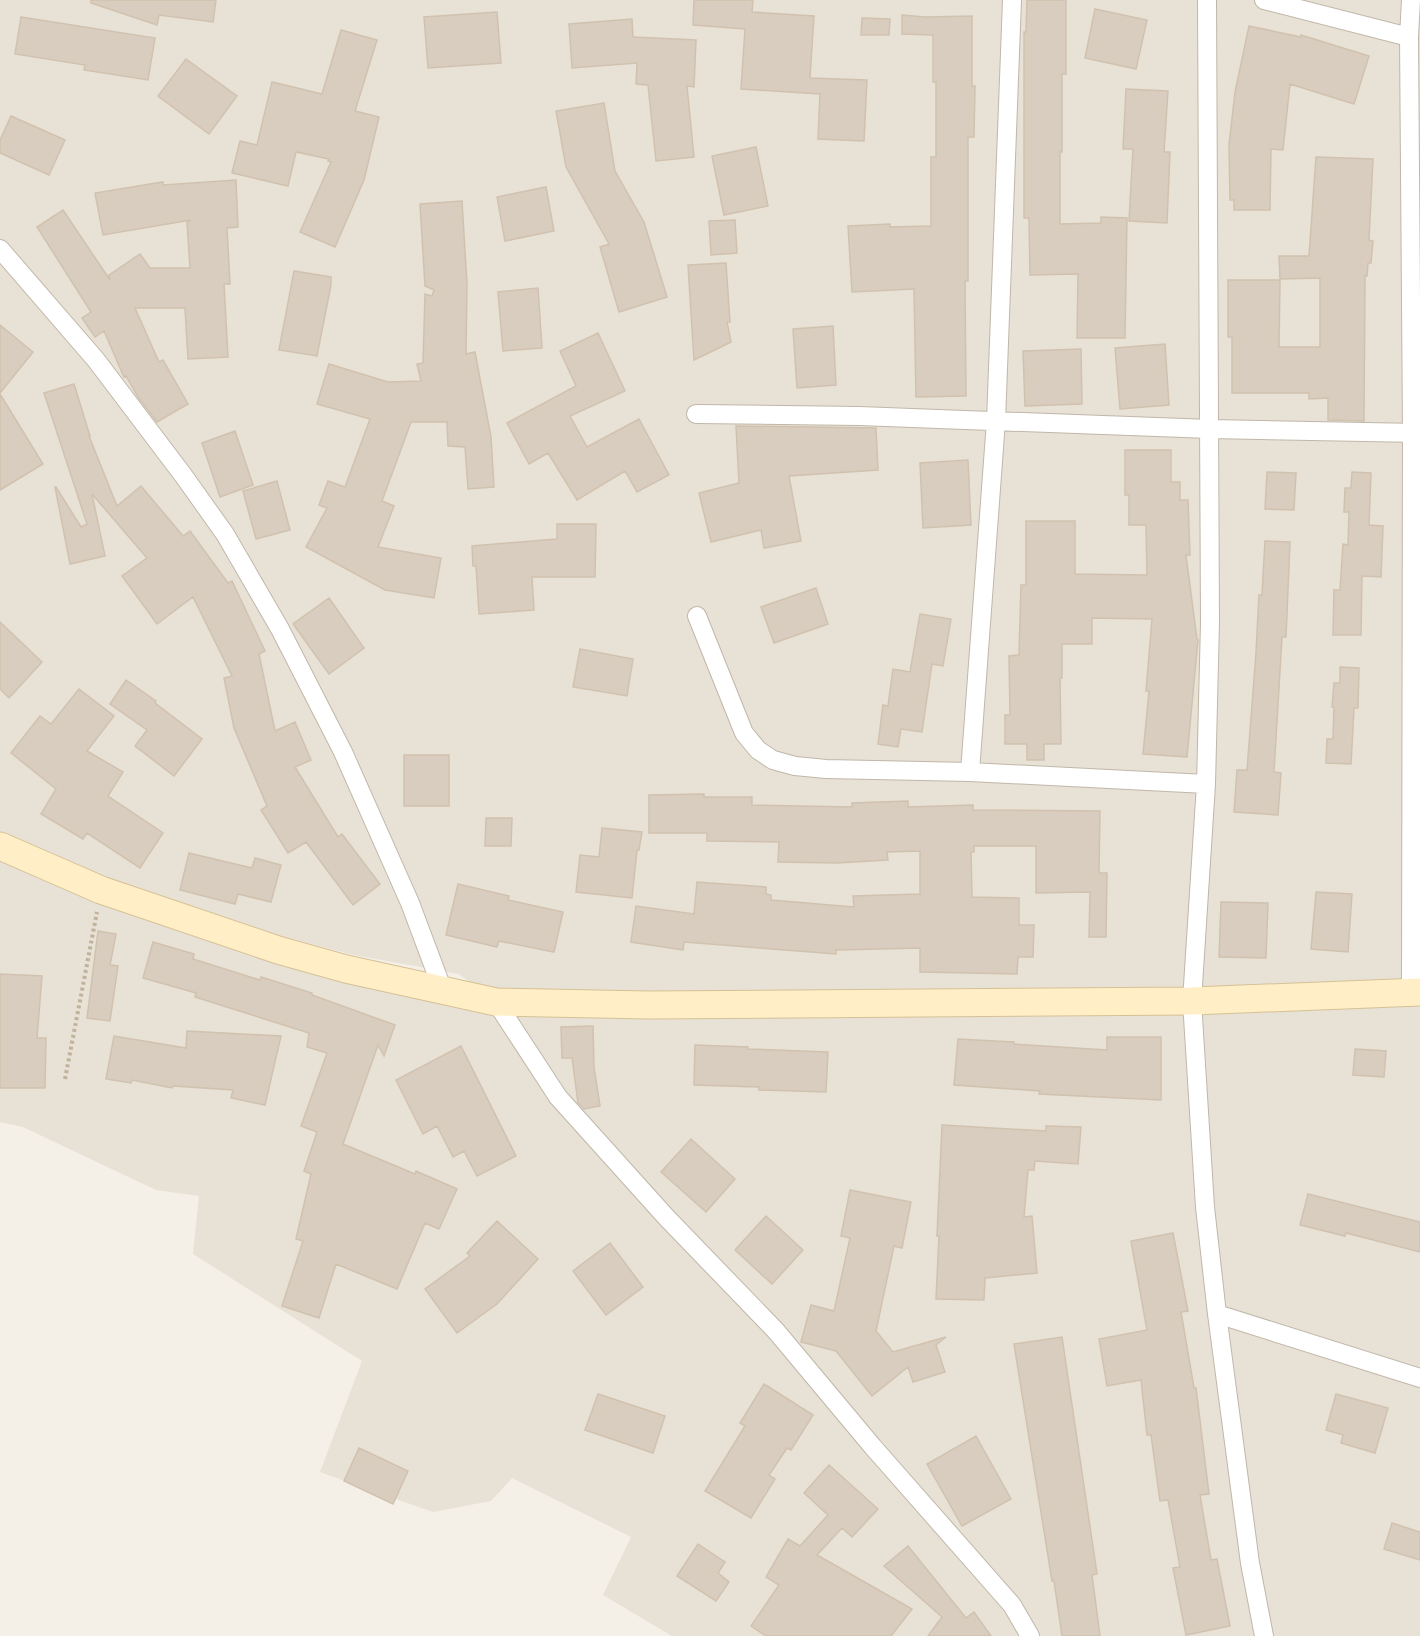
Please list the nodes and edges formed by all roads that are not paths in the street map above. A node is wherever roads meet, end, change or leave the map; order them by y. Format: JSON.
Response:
{"nodes":[{"id":1,"x":1012,"y":0,"type":"edge"},
{"id":2,"x":1207,"y":0,"type":"edge"},
{"id":3,"x":1264,"y":0,"type":"edge"},
{"id":4,"x":1412,"y":0,"type":"edge"},
{"id":5,"x":1408,"y":38,"type":"junction"},
{"id":6,"x":0,"y":249,"type":"edge"},
{"id":7,"x":696,"y":414,"type":"dead end"},
{"id":8,"x":996,"y":421,"type":"junction"},
{"id":9,"x":1210,"y":429,"type":"junction"},
{"id":10,"x":1416,"y":433,"type":"edge"},
{"id":11,"x":697,"y":616,"type":"dead end"},
{"id":12,"x":970,"y":772,"type":"junction"},
{"id":13,"x":1206,"y":784,"type":"junction"},
{"id":14,"x":0,"y":846,"type":"edge"},
{"id":15,"x":443,"y":991,"type":"junction"},
{"id":16,"x":1415,"y":992,"type":"edge"},
{"id":17,"x":1192,"y":1001,"type":"junction"},
{"id":18,"x":496,"y":1002,"type":"junction"},
{"id":19,"x":1217,"y":1314,"type":"junction"},
{"id":20,"x":1420,"y":1378,"type":"edge"},
{"id":21,"x":1030,"y":1636,"type":"edge"},
{"id":22,"x":1264,"y":1636,"type":"edge"}],
"edges":[{"from":1,"to":8,"type":"street"},
{"from":2,"to":9,"type":"street"},
{"from":3,"to":5,"type":"street"},
{"from":4,"to":5,"type":"street"},
{"from":5,"to":10,"type":"street"},
{"from":6,"to":15,"type":"street"},
{"from":7,"to":8,"type":"street"},
{"from":8,"to":9,"type":"street"},
{"from":8,"to":12,"type":"street"},
{"from":9,"to":10,"type":"street"},
{"from":9,"to":13,"type":"street"},
{"from":10,"to":16,"type":"street"},
{"from":11,"to":12,"type":"street"},
{"from":12,"to":13,"type":"street"},
{"from":13,"to":17,"type":"street"},
{"from":14,"to":15,"type":"street"},
{"from":15,"to":18,"type":"street"},
{"from":16,"to":17,"type":"street"},
{"from":17,"to":18,"type":"street"},
{"from":17,"to":19,"type":"street"},
{"from":18,"to":21,"type":"street"},
{"from":19,"to":20,"type":"street"},
{"from":19,"to":22,"type":"street"}]}
